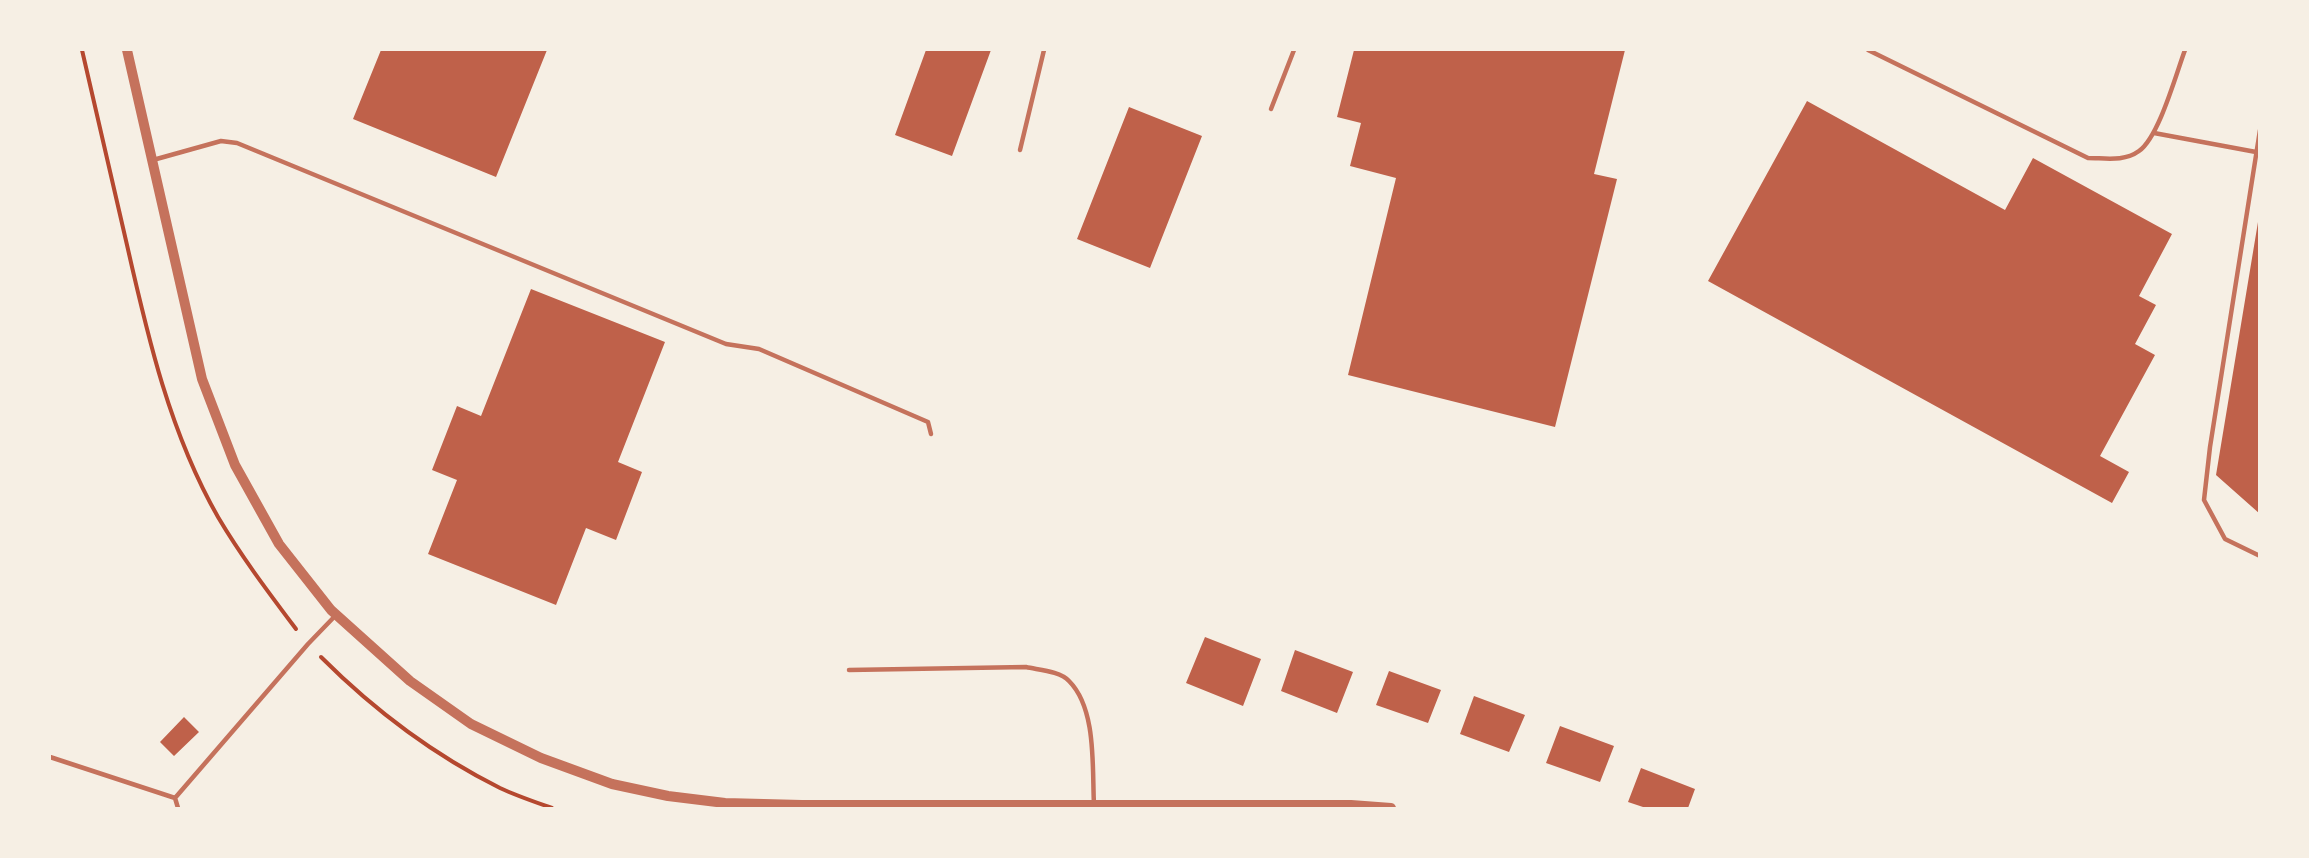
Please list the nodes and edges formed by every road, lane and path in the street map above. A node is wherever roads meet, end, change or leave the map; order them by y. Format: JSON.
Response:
{"nodes":[{"id":1,"x":127,"y":50,"type":"edge"},
{"id":2,"x":1044,"y":50,"type":"edge"},
{"id":3,"x":1294,"y":50,"type":"edge"},
{"id":4,"x":1869,"y":50,"type":"edge"},
{"id":5,"x":2185,"y":50,"type":"edge"},
{"id":6,"x":1271,"y":109,"type":"dead end"},
{"id":7,"x":2259,"y":130,"type":"edge"},
{"id":8,"x":2154,"y":133,"type":"junction"},
{"id":9,"x":1020,"y":150,"type":"dead end"},
{"id":10,"x":2256,"y":152,"type":"junction"},
{"id":11,"x":153,"y":160,"type":"junction"},
{"id":12,"x":931,"y":434,"type":"dead end"},
{"id":13,"x":2259,"y":556,"type":"edge"},
{"id":14,"x":337,"y":615,"type":"junction"},
{"id":15,"x":849,"y":669,"type":"dead end"},
{"id":16,"x":50,"y":757,"type":"edge"},
{"id":17,"x":175,"y":798,"type":"junction"},
{"id":18,"x":1094,"y":805,"type":"junction"},
{"id":19,"x":1077,"y":807,"type":"edge"},
{"id":20,"x":178,"y":808,"type":"edge"},
{"id":21,"x":1391,"y":808,"type":"edge"}],
"edges":[{"from":1,"to":11,"type":"street"},
{"from":2,"to":9,"type":"lane"},
{"from":3,"to":6,"type":"lane"},
{"from":4,"to":8,"type":"lane"},
{"from":5,"to":8,"type":"lane"},
{"from":7,"to":10,"type":"lane"},
{"from":8,"to":10,"type":"lane"},
{"from":10,"to":13,"type":"lane"},
{"from":11,"to":12,"type":"lane"},
{"from":11,"to":14,"type":"street"},
{"from":14,"to":17,"type":"lane"},
{"from":14,"to":19,"type":"street"},
{"from":15,"to":18,"type":"lane"},
{"from":16,"to":17,"type":"lane"},
{"from":17,"to":20,"type":"lane"},
{"from":18,"to":19,"type":"street"},
{"from":18,"to":21,"type":"street"}]}
